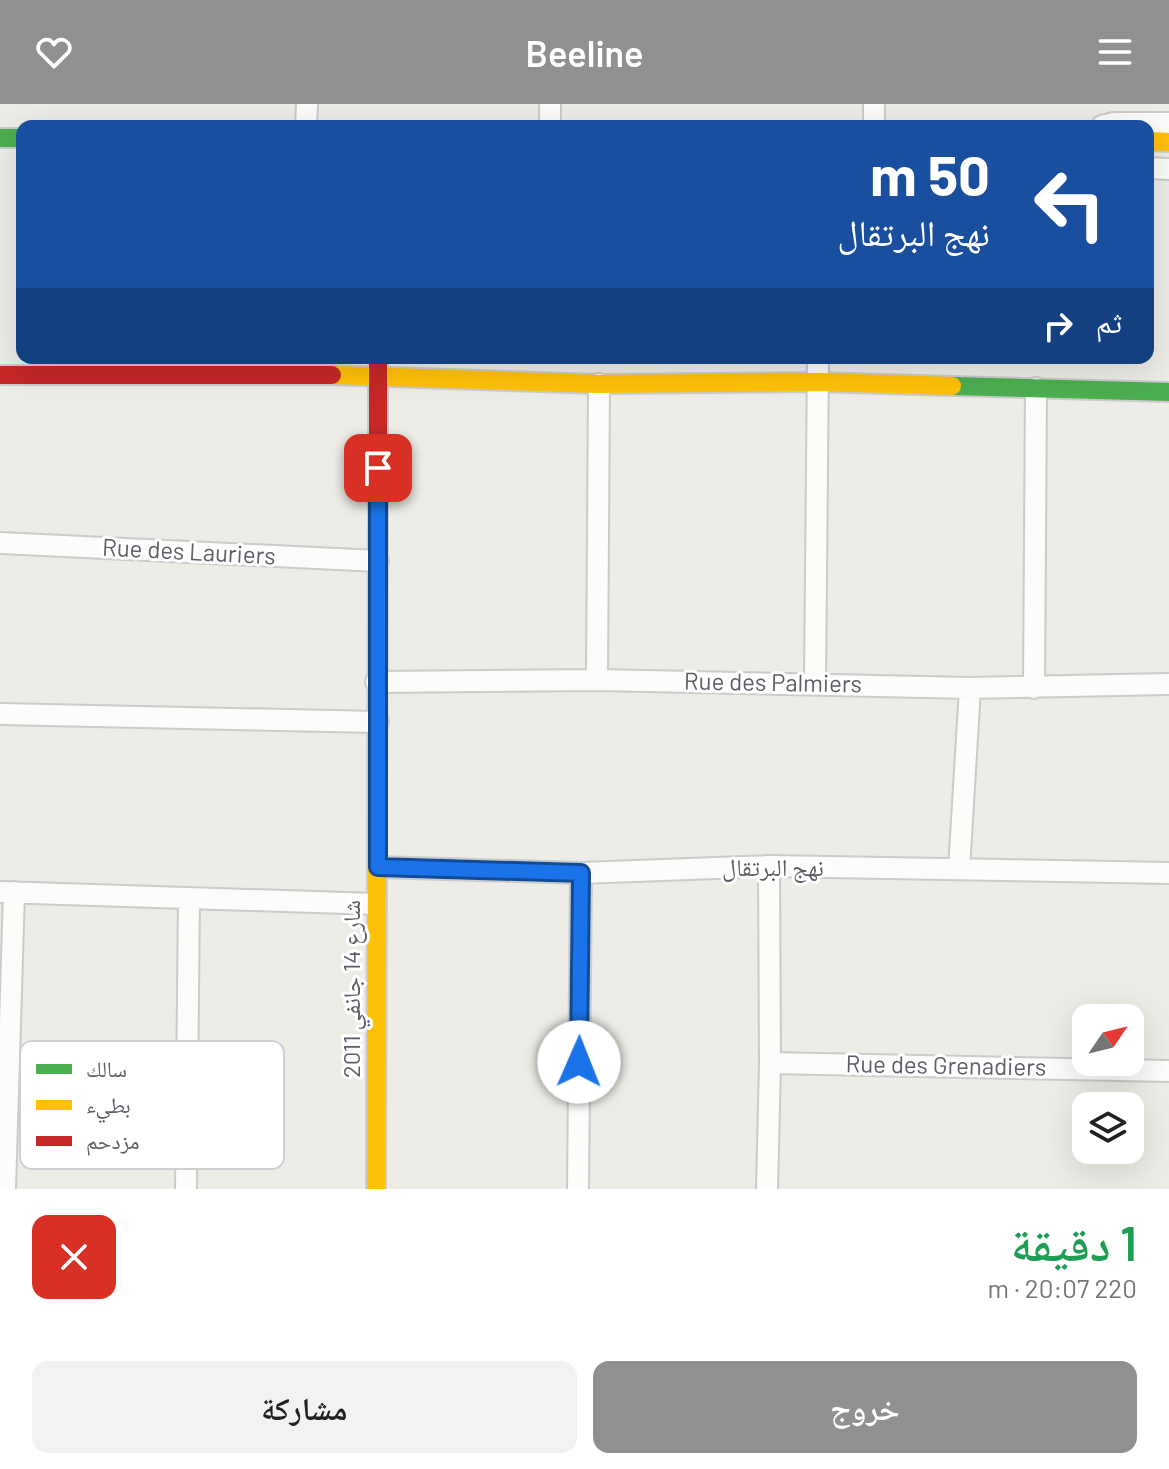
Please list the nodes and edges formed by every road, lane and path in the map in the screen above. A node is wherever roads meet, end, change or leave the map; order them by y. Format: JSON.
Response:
{"nodes":[{"id":1,"x":1111,"y":118,"type":"edge"},
{"id":2,"x":1134,"y":120,"type":"edge"},
{"id":3,"x":818,"y":364,"type":"edge"},
{"id":4,"x":378,"y":367,"type":"edge"},
{"id":5,"x":0,"y":375,"type":"edge"},
{"id":6,"x":818,"y":382,"type":"junction"},
{"id":7,"x":599,"y":384,"type":"junction"},
{"id":8,"x":1036,"y":388,"type":"junction"},
{"id":9,"x":1169,"y":392,"type":"edge"},
{"id":10,"x":0,"y":543,"type":"edge"},
{"id":11,"x":378,"y":561,"type":"junction"},
{"id":12,"x":597,"y":680,"type":"junction"},
{"id":13,"x":376,"y":682,"type":"junction"},
{"id":14,"x":815,"y":683,"type":"junction"},
{"id":15,"x":1169,"y":684,"type":"edge"},
{"id":16,"x":970,"y":688,"type":"junction"},
{"id":17,"x":1034,"y":688,"type":"junction"},
{"id":18,"x":0,"y":714,"type":"edge"},
{"id":19,"x":378,"y":722,"type":"junction"},
{"id":20,"x":769,"y":866,"type":"junction"},
{"id":21,"x":378,"y":867,"type":"junction"},
{"id":22,"x":959,"y":869,"type":"junction"},
{"id":23,"x":581,"y":873,"type":"junction"},
{"id":24,"x":1169,"y":873,"type":"edge"},
{"id":25,"x":7,"y":892,"type":"edge"},
{"id":26,"x":189,"y":898,"type":"junction"},
{"id":27,"x":376,"y":904,"type":"junction"},
{"id":28,"x":188,"y":1041,"type":"edge"},
{"id":29,"x":770,"y":1063,"type":"junction"},
{"id":30,"x":1169,"y":1071,"type":"edge"},
{"id":31,"x":186,"y":1169,"type":"edge"},
{"id":32,"x":5,"y":1189,"type":"edge"},
{"id":33,"x":186,"y":1189,"type":"edge"},
{"id":34,"x":376,"y":1189,"type":"edge"},
{"id":35,"x":578,"y":1189,"type":"edge"},
{"id":36,"x":767,"y":1189,"type":"edge"}],
"edges":[{"from":1,"to":2,"type":"street"},
{"from":3,"to":6,"type":"street"},
{"from":4,"to":5,"type":"street"},
{"from":4,"to":7,"type":"street"},
{"from":4,"to":11,"type":"street","name":"شارع 14 جانفي 2011"},
{"from":6,"to":7,"type":"street"},
{"from":6,"to":8,"type":"street"},
{"from":6,"to":14,"type":"street"},
{"from":7,"to":12,"type":"street"},
{"from":8,"to":9,"type":"street"},
{"from":8,"to":17,"type":"street"},
{"from":10,"to":11,"type":"street","name":"Rue des Lauriers"},
{"from":11,"to":13,"type":"street","name":"شارع 14 جانفي 2011"},
{"from":12,"to":13,"type":"street","name":"Rue des Palmiers"},
{"from":12,"to":14,"type":"street","name":"Rue des Palmiers"},
{"from":13,"to":19,"type":"street","name":"شارع 14 جانفي 2011"},
{"from":14,"to":16,"type":"street","name":"Rue des Palmiers"},
{"from":15,"to":17,"type":"street","name":"Rue des Palmiers"},
{"from":16,"to":17,"type":"street","name":"Rue des Palmiers"},
{"from":16,"to":22,"type":"street"},
{"from":18,"to":19,"type":"street"},
{"from":19,"to":21,"type":"street","name":"شارع 14 جانفي 2011"},
{"from":20,"to":22,"type":"street","name":"نهج البرتقال"},
{"from":20,"to":23,"type":"street","name":"نهج البرتقال"},
{"from":20,"to":29,"type":"street"},
{"from":21,"to":23,"type":"street","name":"نهج البرتقال"},
{"from":21,"to":27,"type":"street","name":"شارع 14 جانفي 2011"},
{"from":22,"to":24,"type":"street","name":"نهج البرتقال"},
{"from":23,"to":35,"type":"street"},
{"from":25,"to":26,"type":"street"},
{"from":25,"to":32,"type":"street"},
{"from":26,"to":27,"type":"street"},
{"from":26,"to":28,"type":"street"},
{"from":27,"to":34,"type":"street","name":"شارع 14 جانفي 2011"},
{"from":29,"to":30,"type":"street","name":"Rue des Grenadiers"},
{"from":29,"to":36,"type":"street"},
{"from":31,"to":33,"type":"street"}]}
